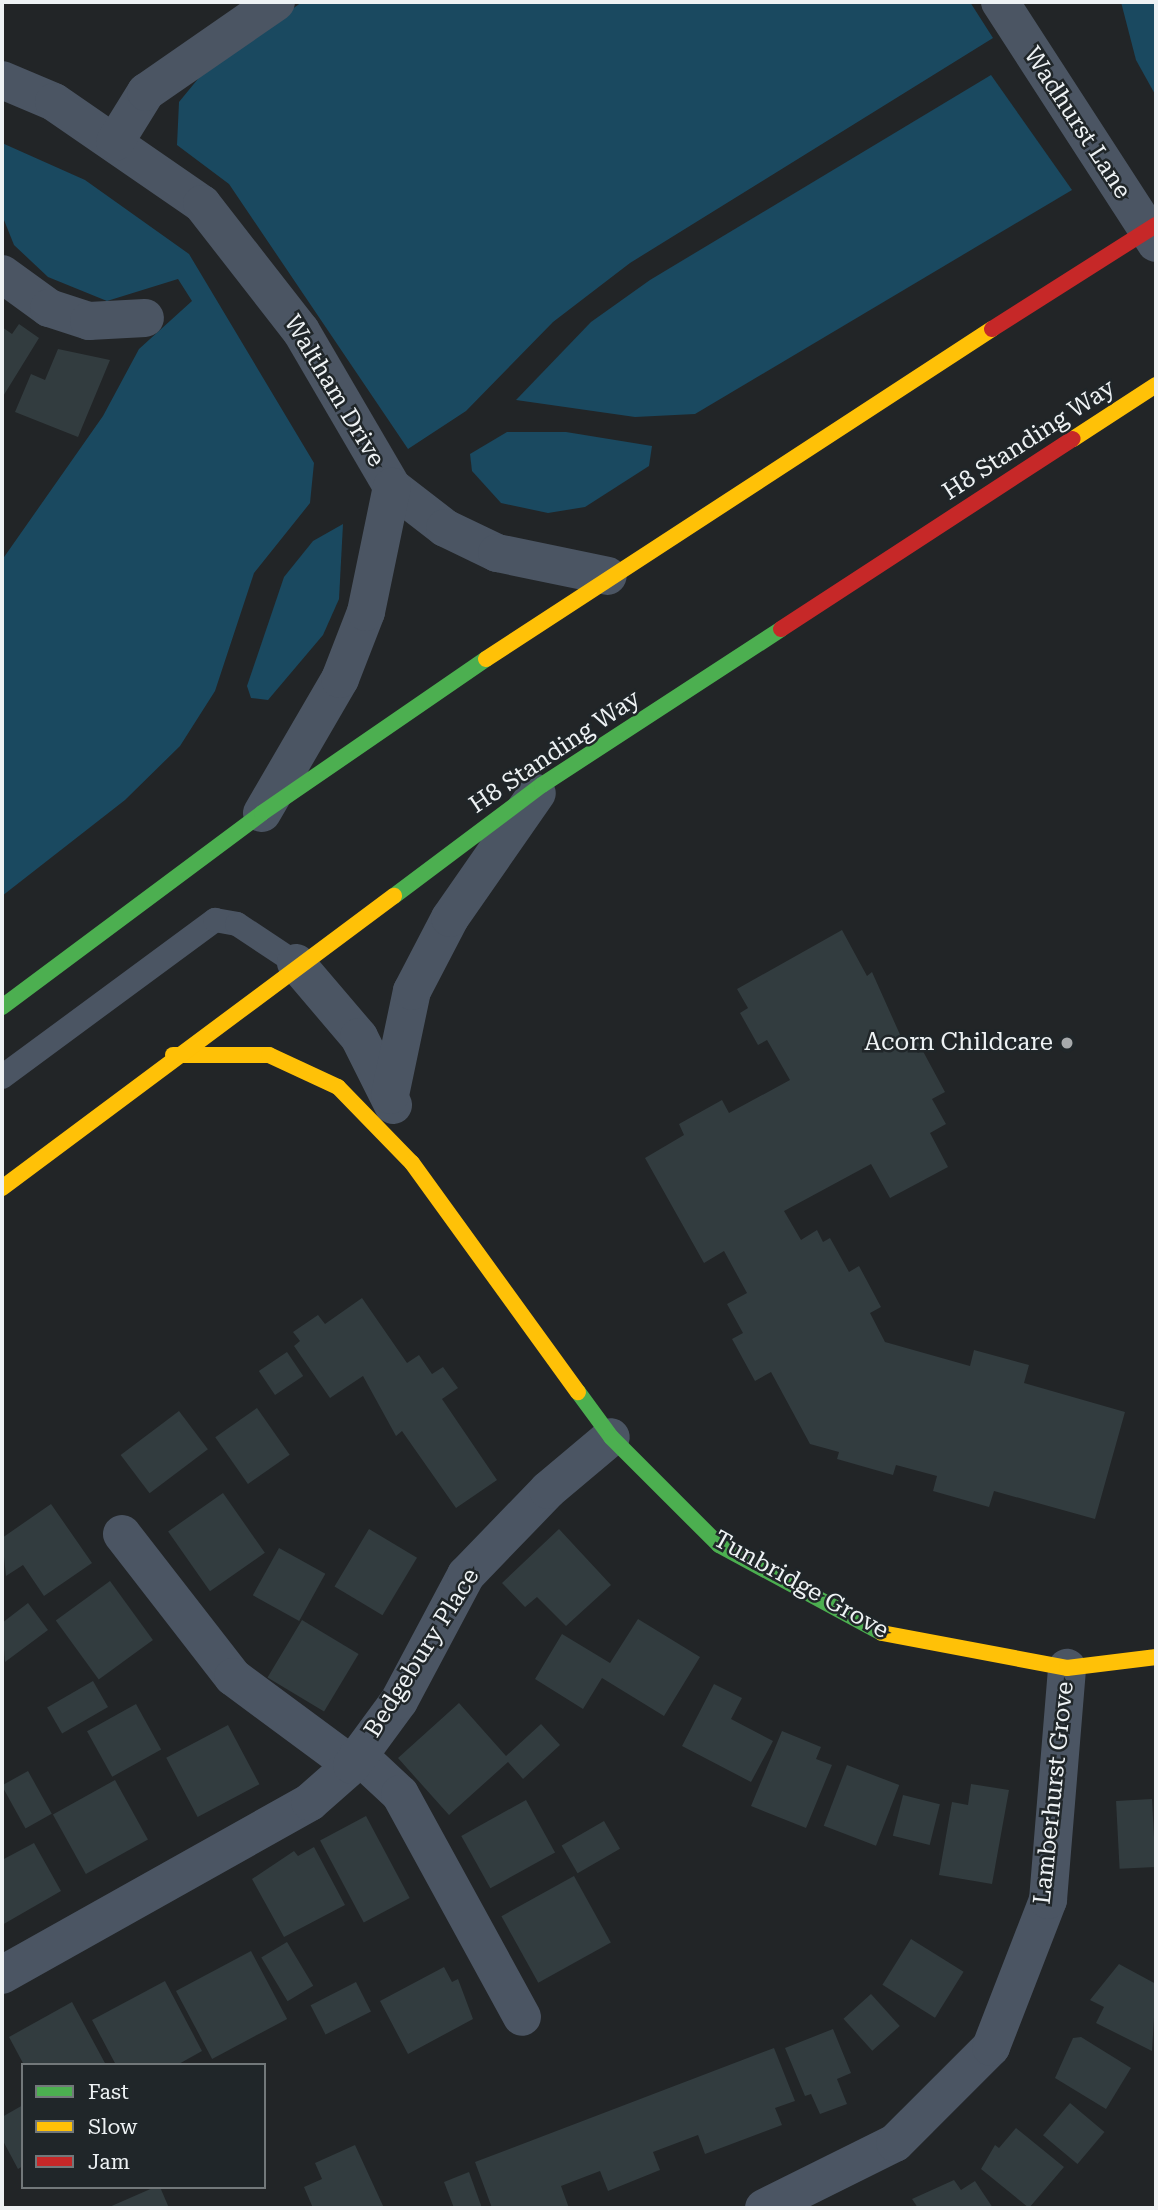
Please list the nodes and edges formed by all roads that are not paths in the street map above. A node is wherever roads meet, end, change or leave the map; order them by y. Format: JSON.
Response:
{"nodes":[{"id":1,"x":276,"y":2,"type":"edge"},
{"id":2,"x":1000,"y":2,"type":"edge"},
{"id":3,"x":2,"y":80,"type":"edge"},
{"id":4,"x":115,"y":142,"type":"junction"},
{"id":5,"x":1156,"y":225,"type":"edge"},
{"id":6,"x":1156,"y":243,"type":"edge"},
{"id":7,"x":2,"y":274,"type":"edge"},
{"id":8,"x":145,"y":318,"type":"dead end"},
{"id":9,"x":1156,"y":385,"type":"edge"},
{"id":10,"x":392,"y":487,"type":"junction"},
{"id":11,"x":608,"y":576,"type":"junction"},
{"id":12,"x":542,"y":785,"type":"junction"},
{"id":13,"x":262,"y":813,"type":"junction"},
{"id":14,"x":296,"y":963,"type":"junction"},
{"id":15,"x":2,"y":1007,"type":"edge"},
{"id":16,"x":173,"y":1055,"type":"junction"},
{"id":17,"x":2,"y":1077,"type":"edge"},
{"id":18,"x":390,"y":1095,"type":"junction"},
{"id":19,"x":412,"y":1163,"type":"junction"},
{"id":20,"x":2,"y":1188,"type":"edge"},
{"id":21,"x":611,"y":1437,"type":"junction"},
{"id":22,"x":122,"y":1534,"type":"dead end"},
{"id":23,"x":1156,"y":1657,"type":"edge"},
{"id":24,"x":1067,"y":1668,"type":"junction"},
{"id":25,"x":355,"y":1760,"type":"junction"},
{"id":26,"x":2,"y":1975,"type":"edge"},
{"id":27,"x":522,"y":2017,"type":"dead end"},
{"id":28,"x":764,"y":2208,"type":"edge"}],
"edges":[{"from":1,"to":4,"type":"street"},
{"from":2,"to":6,"type":"street","name":"Wadhurst Lane"},
{"from":3,"to":4,"type":"street","name":"Waltham Drive"},
{"from":4,"to":10,"type":"street","name":"Waltham Drive"},
{"from":5,"to":11,"type":"main road","bridge":true},
{"from":7,"to":8,"type":"street"},
{"from":9,"to":12,"type":"main road","name":"H8 Standing Way"},
{"from":10,"to":11,"type":"street"},
{"from":10,"to":13,"type":"street","name":"Waltham Drive"},
{"from":11,"to":13,"type":"main road"},
{"from":12,"to":14,"type":"main road","name":"H8 Standing Way"},
{"from":12,"to":18,"type":"street"},
{"from":13,"to":15,"type":"main road"},
{"from":14,"to":16,"type":"main road","name":"H8 Standing Way"},
{"from":14,"to":17,"type":"lane"},
{"from":14,"to":18,"type":"street","name":"Tunbridge Grove"},
{"from":16,"to":19,"type":"main road","name":"Tunbridge Grove"},
{"from":16,"to":20,"type":"main road","name":"H8 Standing Way"},
{"from":18,"to":19,"type":"street","name":"Tunbridge Grove"},
{"from":19,"to":21,"type":"main road","name":"Tunbridge Grove"},
{"from":21,"to":24,"type":"main road","name":"Tunbridge Grove"},
{"from":21,"to":25,"type":"street","name":"Bedgebury Place"},
{"from":22,"to":25,"type":"street"},
{"from":23,"to":24,"type":"main road","name":"Tunbridge Grove"},
{"from":24,"to":28,"type":"street","name":"Lamberhurst Grove"},
{"from":25,"to":26,"type":"street","name":"Bedgebury Place"},
{"from":25,"to":27,"type":"street"}]}
